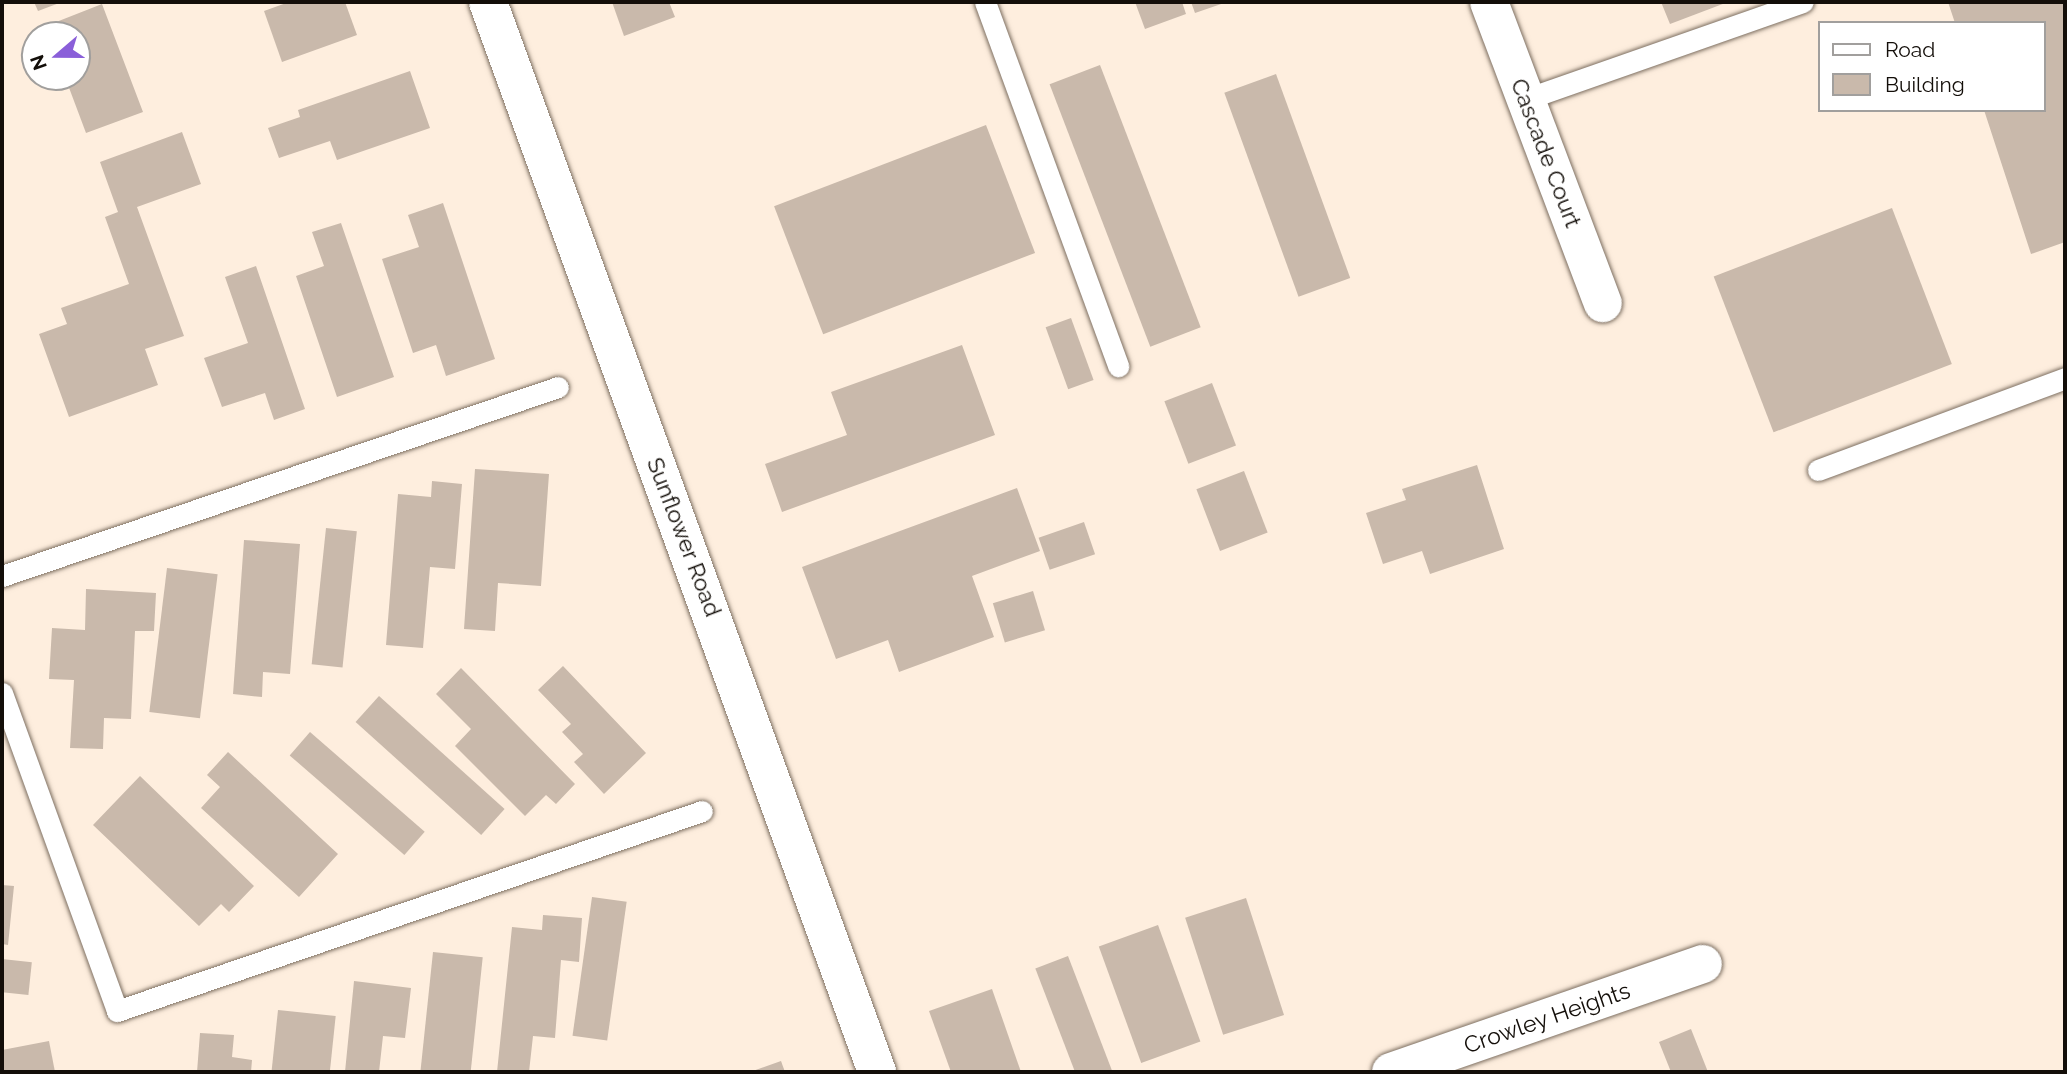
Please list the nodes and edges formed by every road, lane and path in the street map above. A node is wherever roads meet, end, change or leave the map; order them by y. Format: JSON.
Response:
{"nodes":[{"id":1,"x":488,"y":2,"type":"edge"},
{"id":2,"x":985,"y":2,"type":"edge"},
{"id":3,"x":1489,"y":2,"type":"edge"},
{"id":4,"x":1804,"y":2,"type":"edge"},
{"id":5,"x":1526,"y":99,"type":"junction"},
{"id":6,"x":1603,"y":303,"type":"dead end"},
{"id":7,"x":1118,"y":366,"type":"dead end"},
{"id":8,"x":2065,"y":378,"type":"edge"},
{"id":9,"x":558,"y":387,"type":"dead end"},
{"id":10,"x":1818,"y":470,"type":"dead end"},
{"id":11,"x":2,"y":576,"type":"edge"},
{"id":12,"x":2,"y":693,"type":"edge"},
{"id":13,"x":702,"y":811,"type":"dead end"},
{"id":14,"x":1703,"y":964,"type":"dead end"},
{"id":15,"x":877,"y":1072,"type":"edge"},
{"id":16,"x":1391,"y":1072,"type":"edge"}],
"edges":[{"from":1,"to":15,"type":"street","name":"Sunflower Road"},
{"from":2,"to":7,"type":"lane"},
{"from":3,"to":5,"type":"street","name":"Cascade Court"},
{"from":4,"to":5,"type":"lane"},
{"from":5,"to":6,"type":"street","name":"Cascade Court"},
{"from":8,"to":10,"type":"lane"},
{"from":9,"to":11,"type":"lane"},
{"from":12,"to":13,"type":"lane"},
{"from":14,"to":16,"type":"street","name":"Crowley Heights"}]}
